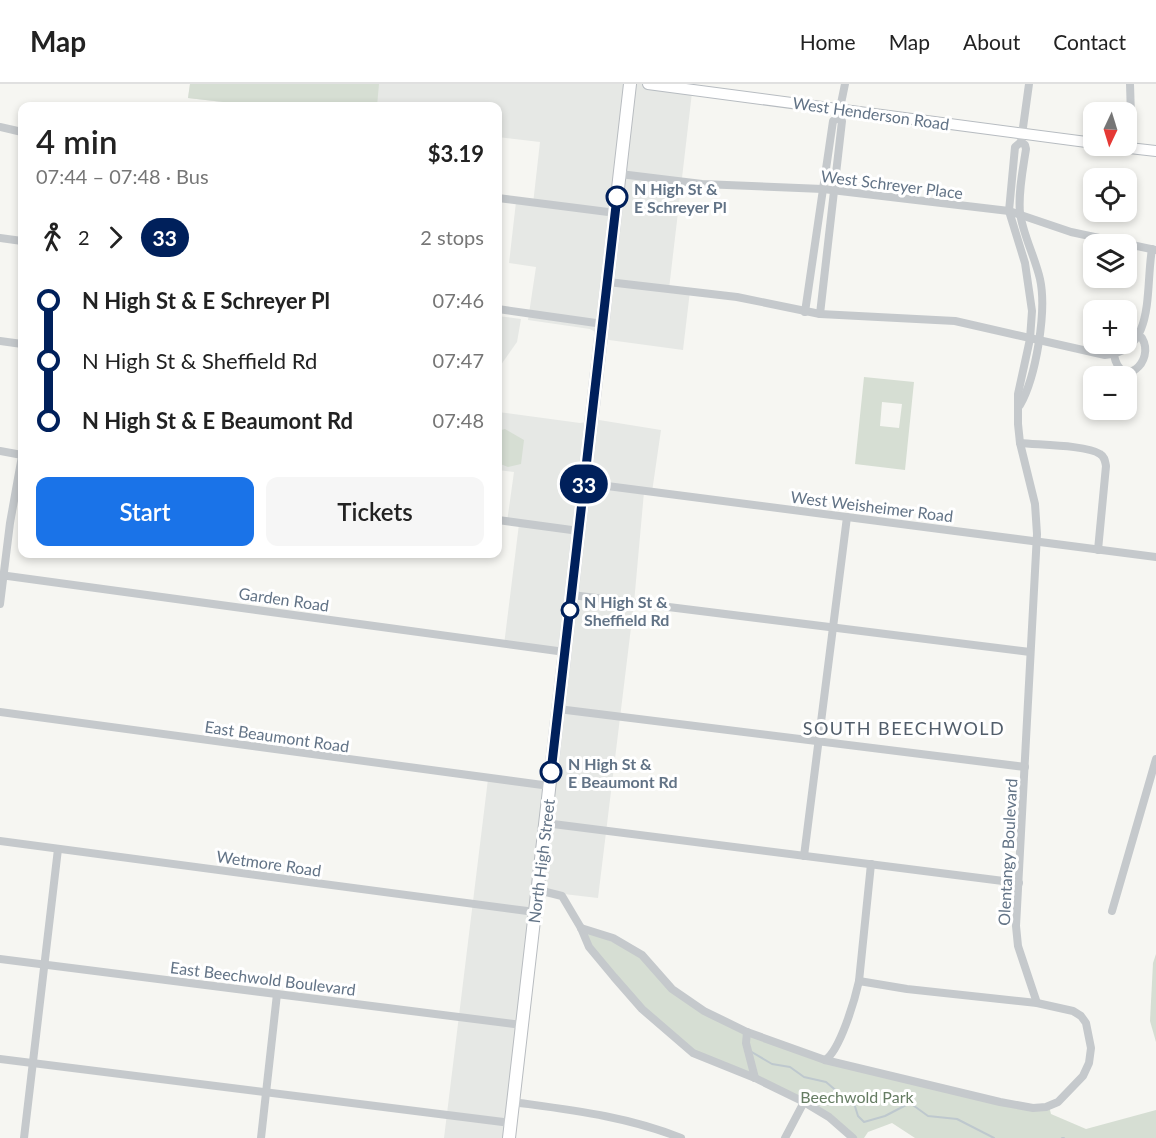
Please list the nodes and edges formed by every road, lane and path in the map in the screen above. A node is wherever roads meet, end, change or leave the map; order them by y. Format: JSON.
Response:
{"nodes":[{"id":1,"x":630,"y":84,"type":"edge"},
{"id":2,"x":648,"y":84,"type":"edge"},
{"id":3,"x":845,"y":84,"type":"edge"},
{"id":4,"x":1029,"y":84,"type":"edge"},
{"id":5,"x":1130,"y":84,"type":"edge"},
{"id":6,"x":1131,"y":102,"type":"edge"},
{"id":7,"x":839,"y":113,"type":"junction"},
{"id":8,"x":0,"y":127,"type":"edge"},
{"id":9,"x":18,"y":131,"type":"edge"},
{"id":10,"x":1021,"y":138,"type":"junction"},
{"id":11,"x":1083,"y":142,"type":"edge"},
{"id":12,"x":1137,"y":149,"type":"edge"},
{"id":13,"x":1156,"y":151,"type":"edge"},
{"id":14,"x":620,"y":174,"type":"junction"},
{"id":15,"x":823,"y":189,"type":"junction"},
{"id":16,"x":835,"y":190,"type":"junction"},
{"id":17,"x":502,"y":199,"type":"edge"},
{"id":18,"x":1009,"y":211,"type":"junction"},
{"id":19,"x":616,"y":213,"type":"junction"},
{"id":20,"x":1020,"y":214,"type":"junction"},
{"id":21,"x":0,"y":238,"type":"edge"},
{"id":22,"x":18,"y":240,"type":"edge"},
{"id":23,"x":1154,"y":249,"type":"edge"},
{"id":24,"x":608,"y":282,"type":"junction"},
{"id":25,"x":502,"y":310,"type":"edge"},
{"id":26,"x":805,"y":312,"type":"junction"},
{"id":27,"x":820,"y":314,"type":"junction"},
{"id":28,"x":603,"y":324,"type":"junction"},
{"id":29,"x":1142,"y":338,"type":"junction"},
{"id":30,"x":1030,"y":339,"type":"junction"},
{"id":31,"x":0,"y":341,"type":"edge"},
{"id":32,"x":1039,"y":341,"type":"junction"},
{"id":33,"x":18,"y":343,"type":"edge"},
{"id":34,"x":1137,"y":343,"type":"edge"},
{"id":35,"x":1083,"y":351,"type":"edge"},
{"id":36,"x":1095,"y":354,"type":"edge"},
{"id":37,"x":1114,"y":354,"type":"joint"},
{"id":38,"x":1019,"y":406,"type":"junction"},
{"id":39,"x":1020,"y":443,"type":"junction"},
{"id":40,"x":0,"y":452,"type":"edge"},
{"id":41,"x":18,"y":455,"type":"edge"},
{"id":42,"x":18,"y":480,"type":"edge"},
{"id":43,"x":584,"y":483,"type":"junction"},
{"id":44,"x":847,"y":517,"type":"junction"},
{"id":45,"x":502,"y":521,"type":"edge"},
{"id":46,"x":579,"y":531,"type":"junction"},
{"id":47,"x":1036,"y":542,"type":"junction"},
{"id":48,"x":1098,"y":550,"type":"junction"},
{"id":49,"x":1156,"y":557,"type":"edge"},
{"id":50,"x":2,"y":575,"type":"edge"},
{"id":51,"x":572,"y":595,"type":"junction"},
{"id":52,"x":0,"y":604,"type":"edge"},
{"id":53,"x":833,"y":628,"type":"junction"},
{"id":54,"x":565,"y":652,"type":"junction"},
{"id":55,"x":1030,"y":652,"type":"junction"},
{"id":56,"x":558,"y":709,"type":"junction"},
{"id":57,"x":0,"y":712,"type":"edge"},
{"id":58,"x":818,"y":741,"type":"junction"},
{"id":59,"x":1156,"y":759,"type":"edge"},
{"id":60,"x":1025,"y":767,"type":"junction"},
{"id":61,"x":550,"y":786,"type":"junction"},
{"id":62,"x":545,"y":823,"type":"junction"},
{"id":63,"x":0,"y":841,"type":"edge"},
{"id":64,"x":58,"y":849,"type":"junction"},
{"id":65,"x":804,"y":856,"type":"junction"},
{"id":66,"x":871,"y":864,"type":"junction"},
{"id":67,"x":1018,"y":883,"type":"junction"},
{"id":68,"x":538,"y":890,"type":"junction"},
{"id":69,"x":1112,"y":910,"type":"dead end"},
{"id":70,"x":535,"y":912,"type":"junction"},
{"id":71,"x":581,"y":928,"type":"junction"},
{"id":72,"x":0,"y":959,"type":"edge"},
{"id":73,"x":44,"y":965,"type":"junction"},
{"id":74,"x":859,"y":981,"type":"junction"},
{"id":75,"x":277,"y":994,"type":"junction"},
{"id":76,"x":1037,"y":1003,"type":"junction"},
{"id":77,"x":522,"y":1025,"type":"junction"},
{"id":78,"x":747,"y":1032,"type":"junction"},
{"id":79,"x":0,"y":1059,"type":"edge"},
{"id":80,"x":825,"y":1060,"type":"junction"},
{"id":81,"x":33,"y":1063,"type":"junction"},
{"id":82,"x":755,"y":1078,"type":"junction"},
{"id":83,"x":266,"y":1092,"type":"junction"},
{"id":84,"x":513,"y":1102,"type":"junction"},
{"id":85,"x":804,"y":1102,"type":"junction"},
{"id":86,"x":511,"y":1123,"type":"junction"},
{"id":87,"x":24,"y":1138,"type":"edge"},
{"id":88,"x":261,"y":1138,"type":"edge"},
{"id":89,"x":509,"y":1138,"type":"edge"},
{"id":90,"x":681,"y":1138,"type":"edge"},
{"id":91,"x":785,"y":1138,"type":"edge"},
{"id":92,"x":853,"y":1138,"type":"edge"}],
"edges":[{"from":1,"to":14,"type":"main road","name":"North High Street"},
{"from":2,"to":7,"type":"main road","name":"West Henderson Road"},
{"from":3,"to":7,"type":"street"},
{"from":4,"to":10,"type":"street"},
{"from":5,"to":6,"type":"street"},
{"from":7,"to":10,"type":"main road","name":"West Henderson Road"},
{"from":7,"to":15,"type":"street"},
{"from":7,"to":16,"type":"street"},
{"from":8,"to":9,"type":"street"},
{"from":10,"to":11,"type":"main road","name":"West Henderson Road"},
{"from":10,"to":18,"type":"street"},
{"from":10,"to":20,"type":"street"},
{"from":12,"to":13,"type":"main road"},
{"from":14,"to":15,"type":"street","name":"West Schreyer Place"},
{"from":14,"to":19,"type":"main road","name":"North High Street"},
{"from":15,"to":16,"type":"street","name":"West Schreyer Place"},
{"from":15,"to":26,"type":"street"},
{"from":16,"to":18,"type":"street","name":"West Schreyer Place"},
{"from":16,"to":27,"type":"street"},
{"from":17,"to":19,"type":"street"},
{"from":18,"to":20,"type":"street","name":"West Schreyer Place"},
{"from":18,"to":30,"type":"street","name":"Olentangy Boulevard"},
{"from":19,"to":24,"type":"main road","name":"North High Street"},
{"from":20,"to":23,"type":"street","name":"West Schreyer Place"},
{"from":20,"to":32,"type":"street"},
{"from":21,"to":22,"type":"street"},
{"from":23,"to":29,"type":"street"},
{"from":24,"to":26,"type":"street"},
{"from":24,"to":28,"type":"main road","name":"North High Street"},
{"from":25,"to":28,"type":"street"},
{"from":26,"to":27,"type":"street"},
{"from":27,"to":30,"type":"street"},
{"from":28,"to":43,"type":"main road","name":"North High Street"},
{"from":29,"to":34,"type":"street"},
{"from":29,"to":37,"type":"street"},
{"from":30,"to":32,"type":"street"},
{"from":30,"to":38,"type":"street","name":"Olentangy Boulevard"},
{"from":31,"to":33,"type":"street"},
{"from":32,"to":35,"type":"street"},
{"from":32,"to":38,"type":"street"},
{"from":36,"to":37,"type":"street"},
{"from":38,"to":39,"type":"street","name":"Olentangy Boulevard"},
{"from":39,"to":47,"type":"street","name":"Olentangy Boulevard"},
{"from":39,"to":48,"type":"street"},
{"from":40,"to":41,"type":"street"},
{"from":42,"to":50,"type":"street"},
{"from":43,"to":44,"type":"street","name":"West Weisheimer Road"},
{"from":43,"to":46,"type":"main road","name":"North High Street"},
{"from":44,"to":47,"type":"street","name":"West Weisheimer Road"},
{"from":44,"to":53,"type":"street"},
{"from":45,"to":46,"type":"street"},
{"from":46,"to":51,"type":"main road","name":"North High Street"},
{"from":47,"to":48,"type":"street","name":"West Weisheimer Road"},
{"from":47,"to":55,"type":"street","name":"Olentangy Boulevard"},
{"from":48,"to":49,"type":"street","name":"West Weisheimer Road"},
{"from":50,"to":52,"type":"street"},
{"from":50,"to":54,"type":"street","name":"Garden Road"},
{"from":51,"to":53,"type":"street"},
{"from":51,"to":54,"type":"main road","name":"North High Street"},
{"from":53,"to":55,"type":"street"},
{"from":53,"to":58,"type":"street"},
{"from":54,"to":56,"type":"main road","name":"North High Street"},
{"from":55,"to":60,"type":"street","name":"Olentangy Boulevard"},
{"from":56,"to":58,"type":"street"},
{"from":56,"to":61,"type":"main road","name":"North High Street"},
{"from":57,"to":61,"type":"street","name":"East Beaumont Road"},
{"from":58,"to":60,"type":"street"},
{"from":58,"to":65,"type":"street"},
{"from":59,"to":69,"type":"street"},
{"from":60,"to":67,"type":"street","name":"Olentangy Boulevard"},
{"from":61,"to":62,"type":"main road","name":"North High Street"},
{"from":62,"to":65,"type":"street"},
{"from":62,"to":68,"type":"main road","name":"North High Street"},
{"from":63,"to":64,"type":"street","name":"Wetmore Road"},
{"from":64,"to":70,"type":"street","name":"Wetmore Road"},
{"from":64,"to":73,"type":"street"},
{"from":65,"to":66,"type":"street"},
{"from":66,"to":67,"type":"street"},
{"from":66,"to":74,"type":"street"},
{"from":67,"to":76,"type":"street","name":"Olentangy Boulevard"},
{"from":68,"to":70,"type":"main road","name":"North High Street"},
{"from":68,"to":71,"type":"street"},
{"from":70,"to":77,"type":"main road","name":"North High Street"},
{"from":71,"to":78,"type":"street"},
{"from":71,"to":82,"type":"street"},
{"from":72,"to":73,"type":"street","name":"East Beechwold Boulevard"},
{"from":73,"to":75,"type":"street","name":"East Beechwold Boulevard"},
{"from":73,"to":81,"type":"street"},
{"from":74,"to":76,"type":"street"},
{"from":74,"to":80,"type":"street"},
{"from":75,"to":77,"type":"street","name":"East Beechwold Boulevard"},
{"from":75,"to":83,"type":"street"},
{"from":76,"to":80,"type":"street"},
{"from":77,"to":84,"type":"main road","name":"North High Street"},
{"from":78,"to":80,"type":"street"},
{"from":78,"to":82,"type":"street"},
{"from":79,"to":81,"type":"street"},
{"from":81,"to":83,"type":"street"},
{"from":81,"to":87,"type":"street"},
{"from":82,"to":85,"type":"street"},
{"from":83,"to":86,"type":"street"},
{"from":83,"to":88,"type":"street"},
{"from":84,"to":86,"type":"main road","name":"North High Street"},
{"from":84,"to":90,"type":"street"},
{"from":85,"to":91,"type":"street"},
{"from":85,"to":92,"type":"street"},
{"from":86,"to":89,"type":"main road","name":"North High Street"}]}
